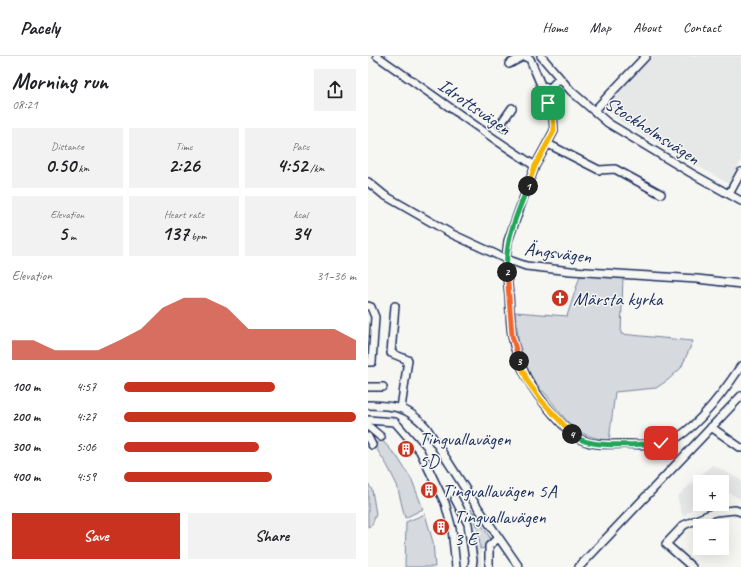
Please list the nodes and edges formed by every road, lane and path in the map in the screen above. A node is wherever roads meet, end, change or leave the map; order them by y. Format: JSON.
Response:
{"nodes":[{"id":1,"x":378,"y":56,"type":"edge"},
{"id":2,"x":541,"y":56,"type":"edge"},
{"id":3,"x":646,"y":56,"type":"edge"},
{"id":4,"x":509,"y":64,"type":"dead end"},
{"id":5,"x":560,"y":78,"type":"junction"},
{"id":6,"x":549,"y":88,"type":"junction"},
{"id":7,"x":512,"y":108,"type":"dead end"},
{"id":8,"x":594,"y":111,"type":"junction"},
{"id":9,"x":505,"y":128,"type":"dead end"},
{"id":10,"x":548,"y":144,"type":"junction"},
{"id":11,"x":535,"y":166,"type":"junction"},
{"id":12,"x":741,"y":172,"type":"edge"},
{"id":13,"x":368,"y":182,"type":"edge"},
{"id":14,"x":661,"y":194,"type":"dead end"},
{"id":15,"x":729,"y":194,"type":"junction"},
{"id":16,"x":741,"y":201,"type":"edge"},
{"id":17,"x":506,"y":259,"type":"junction"},
{"id":18,"x":741,"y":284,"type":"edge"},
{"id":19,"x":368,"y":306,"type":"edge"},
{"id":20,"x":395,"y":306,"type":"dead end"},
{"id":21,"x":368,"y":362,"type":"edge"},
{"id":22,"x":741,"y":366,"type":"edge"},
{"id":23,"x":368,"y":387,"type":"edge"},
{"id":24,"x":383,"y":387,"type":"dead end"},
{"id":25,"x":741,"y":396,"type":"edge"},
{"id":26,"x":368,"y":405,"type":"edge"},
{"id":27,"x":401,"y":408,"type":"junction"},
{"id":28,"x":368,"y":420,"type":"edge"},
{"id":29,"x":368,"y":426,"type":"edge"},
{"id":30,"x":711,"y":427,"type":"junction"},
{"id":31,"x":368,"y":437,"type":"edge"},
{"id":32,"x":381,"y":437,"type":"dead end"},
{"id":33,"x":372,"y":445,"type":"dead end"},
{"id":34,"x":741,"y":448,"type":"edge"},
{"id":35,"x":468,"y":493,"type":"junction"},
{"id":36,"x":455,"y":499,"type":"junction"},
{"id":37,"x":445,"y":502,"type":"junction"},
{"id":38,"x":741,"y":512,"type":"edge"},
{"id":39,"x":498,"y":538,"type":"junction"},
{"id":40,"x":456,"y":567,"type":"edge"},
{"id":41,"x":472,"y":567,"type":"edge"},
{"id":42,"x":489,"y":567,"type":"edge"},
{"id":43,"x":518,"y":567,"type":"edge"},
{"id":44,"x":579,"y":567,"type":"edge"},
{"id":45,"x":692,"y":567,"type":"edge"}],
"edges":[{"from":1,"to":11,"type":"street","name":"Idrottsvägen"},
{"from":2,"to":5,"type":"street","name":"Stockholmsvägen"},
{"from":3,"to":8,"type":"street"},
{"from":4,"to":6,"type":"street"},
{"from":5,"to":6,"type":"street"},
{"from":5,"to":8,"type":"street","name":"Stockholmsvägen"},
{"from":6,"to":10,"type":"street"},
{"from":7,"to":9,"type":"street"},
{"from":8,"to":15,"type":"street","name":"Stockholmsvägen"},
{"from":10,"to":11,"type":"street"},
{"from":10,"to":14,"type":"street"},
{"from":11,"to":17,"type":"street"},
{"from":12,"to":15,"type":"street"},
{"from":13,"to":17,"type":"street","name":"Ängsvägen"},
{"from":15,"to":16,"type":"street","name":"Stockholmsvägen"},
{"from":17,"to":18,"type":"street","name":"Ängsvägen"},
{"from":17,"to":22,"type":"street"},
{"from":19,"to":21,"type":"street"},
{"from":20,"to":27,"type":"street"},
{"from":23,"to":24,"type":"street"},
{"from":25,"to":30,"type":"street"},
{"from":26,"to":27,"type":"street"},
{"from":27,"to":35,"type":"street"},
{"from":28,"to":37,"type":"street"},
{"from":29,"to":32,"type":"street"},
{"from":30,"to":34,"type":"street"},
{"from":30,"to":44,"type":"street"},
{"from":31,"to":33,"type":"street"},
{"from":35,"to":36,"type":"street"},
{"from":35,"to":39,"type":"street"},
{"from":36,"to":37,"type":"street"},
{"from":36,"to":41,"type":"street"},
{"from":37,"to":40,"type":"street"},
{"from":38,"to":45,"type":"street"},
{"from":39,"to":42,"type":"street"},
{"from":39,"to":43,"type":"street"}]}
